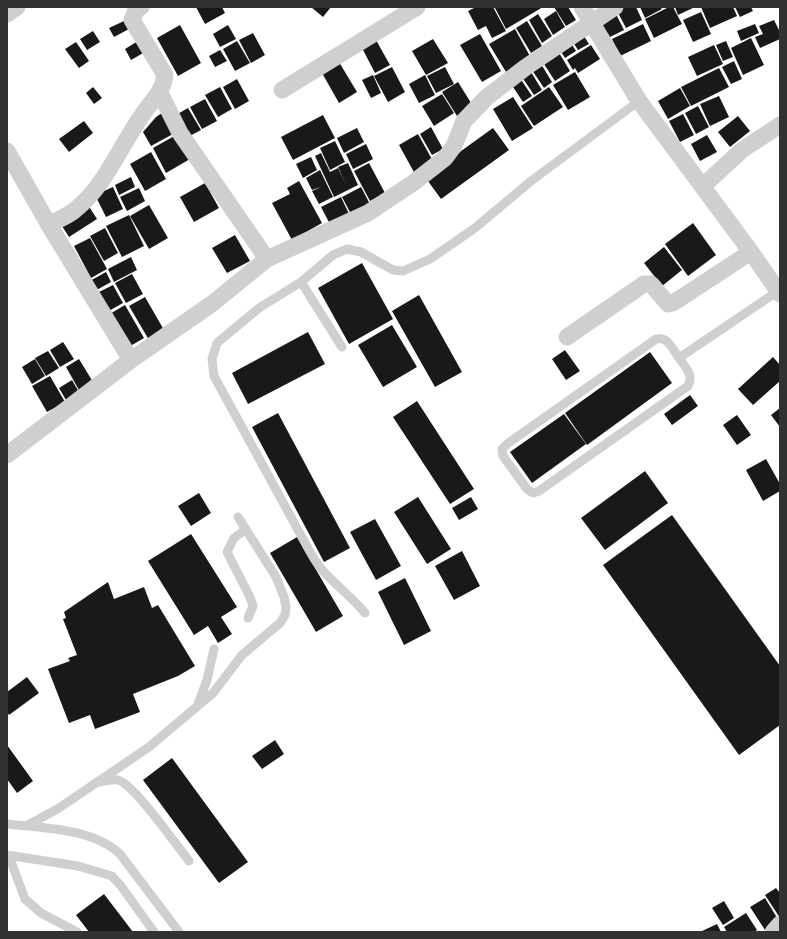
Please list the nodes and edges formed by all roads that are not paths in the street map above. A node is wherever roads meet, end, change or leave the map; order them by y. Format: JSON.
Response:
{"nodes":[{"id":1,"x":17,"y":7,"type":"edge"},
{"id":2,"x":417,"y":7,"type":"edge"},
{"id":3,"x":582,"y":7,"type":"edge"},
{"id":4,"x":615,"y":7,"type":"edge"},
{"id":5,"x":133,"y":10,"type":"edge"},
{"id":6,"x":7,"y":14,"type":"edge"},
{"id":7,"x":591,"y":22,"type":"junction"},
{"id":8,"x":282,"y":90,"type":"dead end"},
{"id":9,"x":160,"y":93,"type":"junction"},
{"id":10,"x":639,"y":101,"type":"junction"},
{"id":11,"x":780,"y":125,"type":"edge"},
{"id":12,"x":7,"y":151,"type":"edge"},
{"id":13,"x":703,"y":186,"type":"junction"},
{"id":14,"x":49,"y":225,"type":"junction"},
{"id":15,"x":751,"y":252,"type":"junction"},
{"id":16,"x":267,"y":259,"type":"junction"},
{"id":17,"x":301,"y":282,"type":"junction"},
{"id":18,"x":779,"y":293,"type":"edge"},
{"id":19,"x":567,"y":337,"type":"dead end"},
{"id":20,"x":342,"y":347,"type":"dead end"},
{"id":21,"x":679,"y":358,"type":"junction"},
{"id":22,"x":131,"y":360,"type":"junction"},
{"id":23,"x":7,"y":455,"type":"edge"},
{"id":24,"x":238,"y":516,"type":"dead end"},
{"id":25,"x":246,"y":530,"type":"junction"},
{"id":26,"x":366,"y":613,"type":"dead end"},
{"id":27,"x":248,"y":618,"type":"dead end"},
{"id":28,"x":214,"y":649,"type":"dead end"},
{"id":29,"x":197,"y":706,"type":"junction"},
{"id":30,"x":94,"y":784,"type":"junction"},
{"id":31,"x":7,"y":824,"type":"edge"},
{"id":32,"x":28,"y":825,"type":"junction"},
{"id":33,"x":8,"y":855,"type":"edge"},
{"id":34,"x":189,"y":861,"type":"dead end"},
{"id":35,"x":780,"y":924,"type":"edge"},
{"id":36,"x":76,"y":932,"type":"edge"},
{"id":37,"x":154,"y":932,"type":"edge"},
{"id":38,"x":179,"y":932,"type":"edge"},
{"id":39,"x":773,"y":932,"type":"edge"}],
"edges":[{"from":1,"to":6,"type":"street"},
{"from":2,"to":8,"type":"street"},
{"from":3,"to":7,"type":"street"},
{"from":4,"to":7,"type":"street"},
{"from":5,"to":9,"type":"street"},
{"from":7,"to":10,"type":"street"},
{"from":7,"to":16,"type":"street"},
{"from":9,"to":14,"type":"street"},
{"from":9,"to":16,"type":"street"},
{"from":10,"to":13,"type":"street"},
{"from":10,"to":17,"type":"lane"},
{"from":11,"to":13,"type":"street"},
{"from":12,"to":14,"type":"street"},
{"from":13,"to":15,"type":"street"},
{"from":14,"to":22,"type":"street"},
{"from":15,"to":18,"type":"street"},
{"from":15,"to":19,"type":"street"},
{"from":16,"to":22,"type":"street"},
{"from":17,"to":20,"type":"lane"},
{"from":17,"to":26,"type":"lane"},
{"from":18,"to":21,"type":"lane"},
{"from":21,"to":21,"type":"lane"},
{"from":22,"to":23,"type":"street"},
{"from":24,"to":25,"type":"lane"},
{"from":25,"to":27,"type":"lane"},
{"from":25,"to":29,"type":"lane"},
{"from":28,"to":29,"type":"lane"},
{"from":29,"to":30,"type":"lane"},
{"from":30,"to":32,"type":"lane"},
{"from":30,"to":34,"type":"lane"},
{"from":31,"to":32,"type":"lane"},
{"from":32,"to":38,"type":"lane"},
{"from":33,"to":36,"type":"lane"},
{"from":33,"to":37,"type":"lane"},
{"from":35,"to":39,"type":"street"}]}
